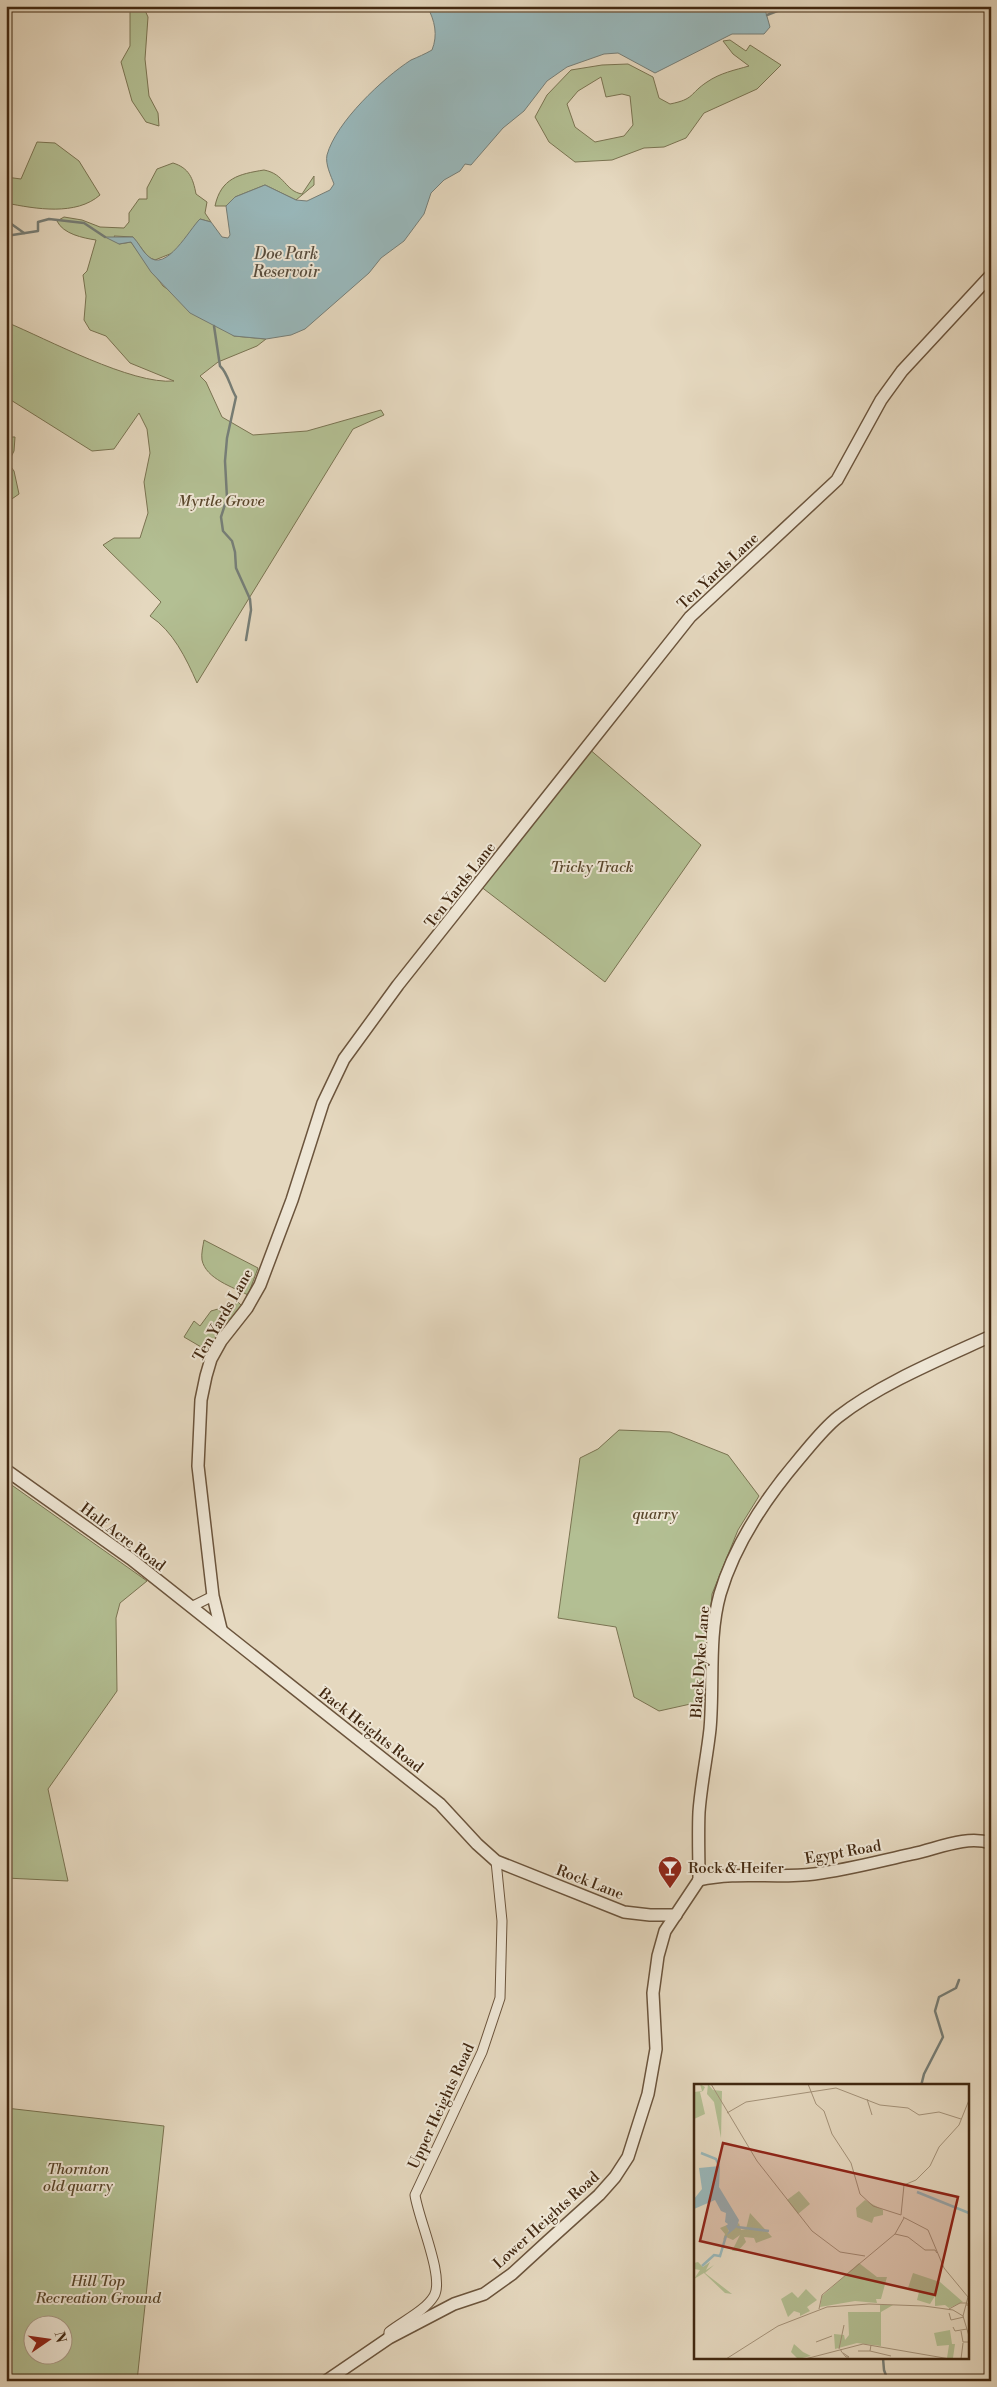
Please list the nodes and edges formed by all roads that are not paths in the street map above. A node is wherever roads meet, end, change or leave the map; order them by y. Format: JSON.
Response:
{"nodes":[{"id":1,"x":991,"y":275,"type":"edge"},
{"id":2,"x":991,"y":1336,"type":"edge"},
{"id":3,"x":6,"y":1470,"type":"edge"},
{"id":4,"x":213,"y":1596,"type":"junction"},
{"id":5,"x":191,"y":1607,"type":"junction"},
{"id":6,"x":221,"y":1629,"type":"junction"},
{"id":7,"x":991,"y":1843,"type":"edge"},
{"id":8,"x":496,"y":1862,"type":"junction"},
{"id":9,"x":699,"y":1880,"type":"junction"},
{"id":10,"x":676,"y":1915,"type":"junction"},
{"id":11,"x":389,"y":2338,"type":"junction"},
{"id":12,"x":326,"y":2381,"type":"edge"}],
"edges":[{"from":1,"to":4,"type":"street","name":"Ten Yards Lane"},
{"from":2,"to":9,"type":"street","name":"Black Dyke Lane"},
{"from":3,"to":5,"type":"street","name":"Half Acre Road"},
{"from":4,"to":5,"type":"street"},
{"from":4,"to":6,"type":"street","name":"Ten Yards Lane"},
{"from":5,"to":6,"type":"street","name":"Half Acre Road"},
{"from":6,"to":8,"type":"street","name":"Back Heights Road"},
{"from":7,"to":9,"type":"street","name":"Egypt Road"},
{"from":8,"to":10,"type":"street","name":"Rock Lane"},
{"from":8,"to":11,"type":"street","name":"Upper Heights Road"},
{"from":9,"to":10,"type":"street","name":"Lower Heights Road"},
{"from":10,"to":11,"type":"street","name":"Lower Heights Road"},
{"from":11,"to":12,"type":"street","name":"Lower Heights Road"}]}
